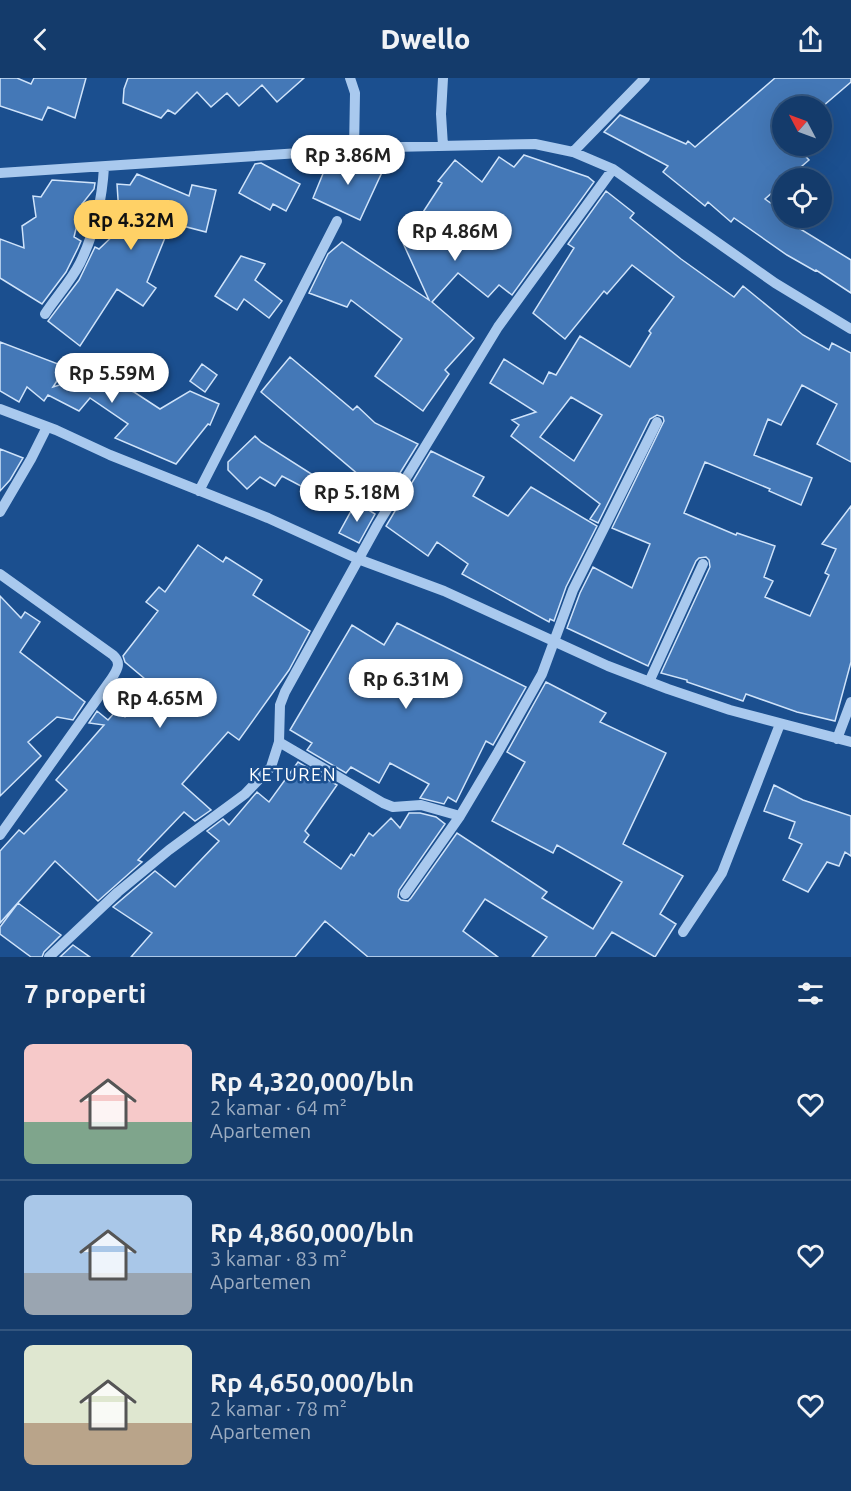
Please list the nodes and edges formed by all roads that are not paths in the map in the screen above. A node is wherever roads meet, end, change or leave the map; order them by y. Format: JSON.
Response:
{"nodes":[{"id":1,"x":350,"y":78,"type":"edge"},
{"id":2,"x":444,"y":78,"type":"edge"},
{"id":3,"x":638,"y":80,"type":"edge"},
{"id":4,"x":443,"y":142,"type":"junction"},
{"id":5,"x":354,"y":144,"type":"junction"},
{"id":6,"x":573,"y":152,"type":"junction"},
{"id":7,"x":104,"y":167,"type":"junction"},
{"id":8,"x":613,"y":170,"type":"junction"},
{"id":9,"x":0,"y":173,"type":"edge"},
{"id":10,"x":337,"y":221,"type":"dead end"},
{"id":11,"x":45,"y":314,"type":"dead end"},
{"id":12,"x":851,"y":329,"type":"edge"},
{"id":13,"x":0,"y":410,"type":"edge"},
{"id":14,"x":657,"y":422,"type":"dead end"},
{"id":15,"x":47,"y":427,"type":"junction"},
{"id":16,"x":199,"y":491,"type":"junction"},
{"id":17,"x":0,"y":512,"type":"edge"},
{"id":18,"x":356,"y":563,"type":"junction"},
{"id":19,"x":703,"y":564,"type":"dead end"},
{"id":20,"x":0,"y":574,"type":"edge"},
{"id":21,"x":553,"y":640,"type":"junction"},
{"id":22,"x":649,"y":682,"type":"junction"},
{"id":23,"x":851,"y":702,"type":"edge"},
{"id":24,"x":780,"y":724,"type":"junction"},
{"id":25,"x":837,"y":739,"type":"junction"},
{"id":26,"x":279,"y":742,"type":"junction"},
{"id":27,"x":851,"y":742,"type":"edge"},
{"id":28,"x":460,"y":816,"type":"junction"},
{"id":29,"x":0,"y":835,"type":"edge"},
{"id":30,"x":405,"y":894,"type":"dead end"},
{"id":31,"x":683,"y":932,"type":"dead end"},
{"id":32,"x":49,"y":957,"type":"edge"}],
"edges":[{"from":1,"to":5,"type":"street"},
{"from":2,"to":4,"type":"street"},
{"from":3,"to":6,"type":"street"},
{"from":4,"to":5,"type":"street"},
{"from":4,"to":6,"type":"street"},
{"from":5,"to":7,"type":"street"},
{"from":6,"to":8,"type":"street"},
{"from":7,"to":9,"type":"street"},
{"from":7,"to":11,"type":"street"},
{"from":8,"to":12,"type":"street"},
{"from":8,"to":18,"type":"street"},
{"from":10,"to":16,"type":"street"},
{"from":13,"to":15,"type":"street"},
{"from":14,"to":21,"type":"street"},
{"from":15,"to":16,"type":"street"},
{"from":15,"to":17,"type":"street"},
{"from":16,"to":18,"type":"street"},
{"from":18,"to":21,"type":"street"},
{"from":18,"to":26,"type":"street"},
{"from":19,"to":22,"type":"street"},
{"from":20,"to":29,"type":"street"},
{"from":21,"to":22,"type":"street"},
{"from":21,"to":28,"type":"street"},
{"from":22,"to":24,"type":"street"},
{"from":23,"to":25,"type":"street"},
{"from":24,"to":25,"type":"street"},
{"from":24,"to":31,"type":"street"},
{"from":25,"to":27,"type":"street"},
{"from":26,"to":28,"type":"street"},
{"from":26,"to":32,"type":"street"},
{"from":28,"to":30,"type":"street"}]}
